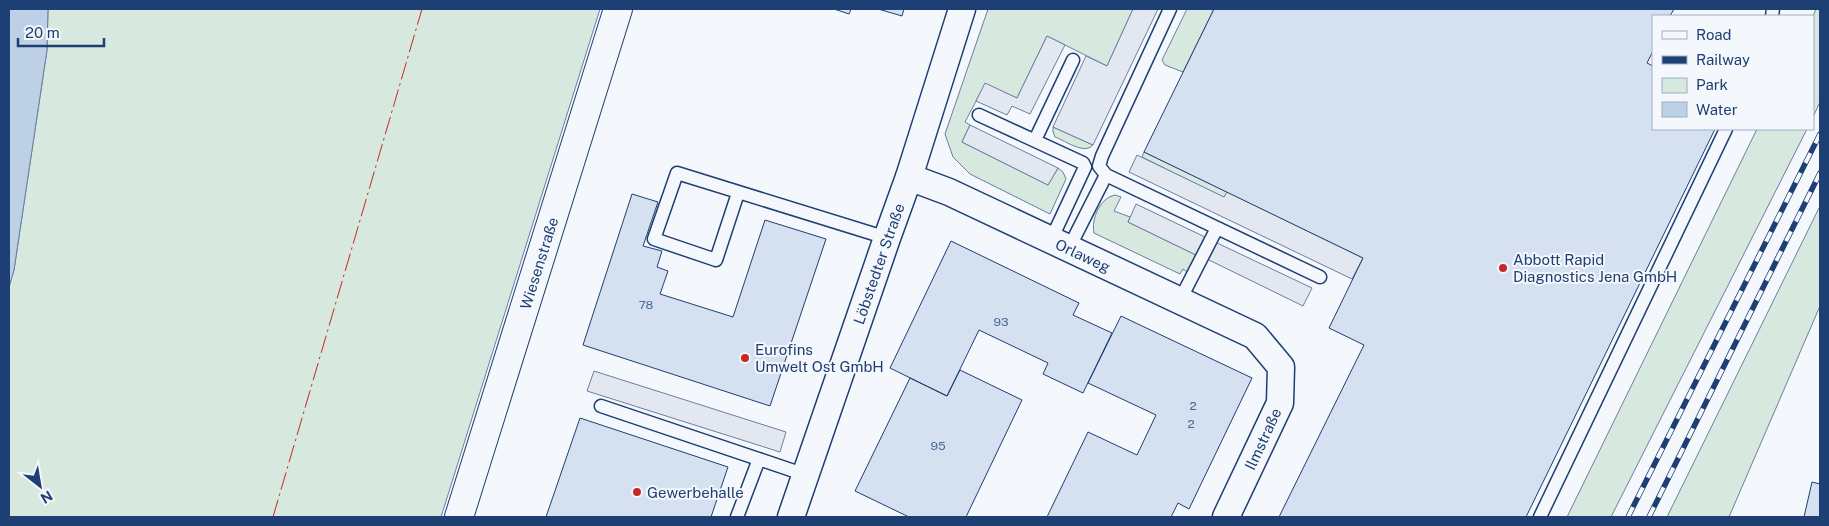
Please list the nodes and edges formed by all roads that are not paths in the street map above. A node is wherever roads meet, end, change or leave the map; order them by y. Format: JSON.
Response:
{"nodes":[{"id":1,"x":618,"y":9,"type":"edge"},
{"id":2,"x":962,"y":9,"type":"edge"},
{"id":3,"x":1170,"y":9,"type":"edge"},
{"id":4,"x":1073,"y":60,"type":"dead end"},
{"id":5,"x":979,"y":115,"type":"dead end"},
{"id":6,"x":1726,"y":130,"type":"edge"},
{"id":7,"x":1035,"y":140,"type":"junction"},
{"id":8,"x":1085,"y":167,"type":"junction"},
{"id":9,"x":1103,"y":170,"type":"junction"},
{"id":10,"x":910,"y":177,"type":"junction"},
{"id":11,"x":738,"y":193,"type":"junction"},
{"id":12,"x":1217,"y":228,"type":"junction"},
{"id":13,"x":887,"y":238,"type":"junction"},
{"id":14,"x":1060,"y":244,"type":"junction"},
{"id":15,"x":1320,"y":277,"type":"dead end"},
{"id":16,"x":1180,"y":300,"type":"junction"},
{"id":17,"x":1256,"y":336,"type":"joint"},
{"id":18,"x":601,"y":406,"type":"dead end"},
{"id":19,"x":759,"y":459,"type":"junction"},
{"id":20,"x":806,"y":475,"type":"junction"},
{"id":21,"x":459,"y":517,"type":"edge"},
{"id":22,"x":738,"y":517,"type":"edge"},
{"id":23,"x":791,"y":517,"type":"edge"},
{"id":24,"x":1226,"y":517,"type":"edge"},
{"id":25,"x":1540,"y":517,"type":"edge"}],
"edges":[{"from":1,"to":21,"type":"street","name":"Wiesenstraße"},
{"from":2,"to":10,"type":"street","name":"Löbstedter Straße"},
{"from":3,"to":9,"type":"lane"},
{"from":4,"to":7,"type":"lane"},
{"from":5,"to":7,"type":"lane"},
{"from":6,"to":25,"type":"lane"},
{"from":7,"to":8,"type":"lane"},
{"from":8,"to":9,"type":"lane"},
{"from":8,"to":14,"type":"lane"},
{"from":9,"to":12,"type":"lane"},
{"from":9,"to":14,"type":"lane"},
{"from":10,"to":13,"type":"street","name":"Löbstedter Straße"},
{"from":10,"to":14,"type":"street","name":"Orlaweg"},
{"from":11,"to":11,"type":"lane"},
{"from":11,"to":13,"type":"lane"},
{"from":12,"to":15,"type":"lane"},
{"from":12,"to":16,"type":"lane"},
{"from":13,"to":20,"type":"street","name":"Löbstedter Straße"},
{"from":14,"to":16,"type":"street","name":"Orlaweg"},
{"from":16,"to":17,"type":"street","name":"Orlaweg"},
{"from":17,"to":24,"type":"street","name":"Ilmstraße"},
{"from":18,"to":19,"type":"lane"},
{"from":19,"to":20,"type":"lane"},
{"from":19,"to":22,"type":"lane"},
{"from":20,"to":23,"type":"street","name":"Löbstedter Straße"}]}
